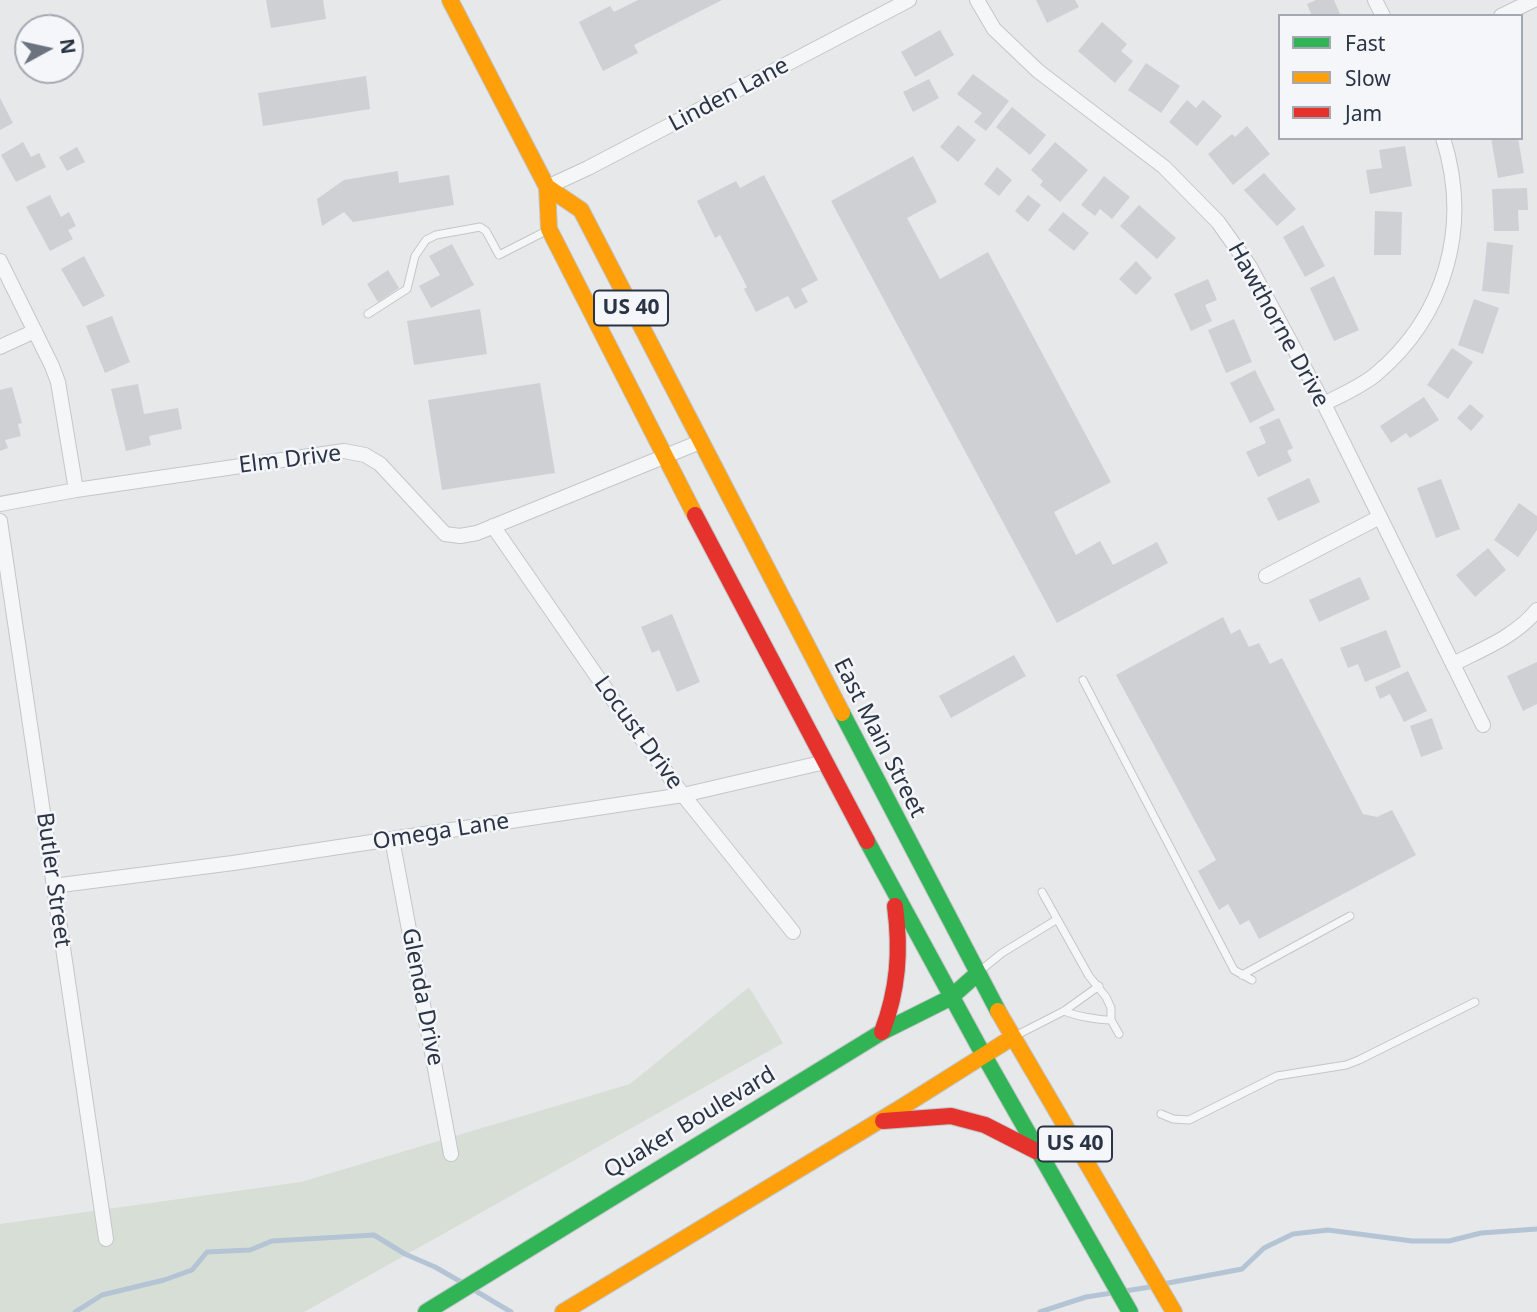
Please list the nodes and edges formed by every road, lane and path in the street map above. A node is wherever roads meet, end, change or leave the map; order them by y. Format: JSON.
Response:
{"nodes":[{"id":1,"x":450,"y":0,"type":"edge"},
{"id":2,"x":909,"y":0,"type":"edge"},
{"id":3,"x":977,"y":0,"type":"edge"},
{"id":4,"x":1534,"y":0,"type":"edge"},
{"id":5,"x":1505,"y":14,"type":"edge"},
{"id":6,"x":1443,"y":140,"type":"edge"},
{"id":7,"x":547,"y":187,"type":"junction"},
{"id":8,"x":550,"y":229,"type":"junction"},
{"id":9,"x":0,"y":261,"type":"edge"},
{"id":10,"x":368,"y":314,"type":"dead end"},
{"id":11,"x":35,"y":331,"type":"junction"},
{"id":12,"x":0,"y":347,"type":"edge"},
{"id":13,"x":1324,"y":404,"type":"junction"},
{"id":14,"x":700,"y":442,"type":"junction"},
{"id":15,"x":666,"y":457,"type":"junction"},
{"id":16,"x":76,"y":490,"type":"junction"},
{"id":17,"x":0,"y":504,"type":"edge"},
{"id":18,"x":1378,"y":518,"type":"junction"},
{"id":19,"x":0,"y":521,"type":"edge"},
{"id":20,"x":493,"y":526,"type":"junction"},
{"id":21,"x":1266,"y":576,"type":"dead end"},
{"id":22,"x":1537,"y":610,"type":"edge"},
{"id":23,"x":1453,"y":664,"type":"junction"},
{"id":24,"x":1083,"y":680,"type":"dead end"},
{"id":25,"x":1483,"y":725,"type":"dead end"},
{"id":26,"x":825,"y":762,"type":"junction"},
{"id":27,"x":683,"y":796,"type":"junction"},
{"id":28,"x":393,"y":839,"type":"junction"},
{"id":29,"x":53,"y":886,"type":"junction"},
{"id":30,"x":892,"y":889,"type":"junction"},
{"id":31,"x":1042,"y":892,"type":"dead end"},
{"id":32,"x":1350,"y":916,"type":"dead end"},
{"id":33,"x":1056,"y":920,"type":"junction"},
{"id":34,"x":793,"y":932,"type":"dead end"},
{"id":35,"x":977,"y":974,"type":"junction"},
{"id":36,"x":1242,"y":975,"type":"junction"},
{"id":37,"x":1252,"y":980,"type":"dead end"},
{"id":38,"x":1099,"y":986,"type":"junction"},
{"id":39,"x":950,"y":998,"type":"junction"},
{"id":40,"x":1475,"y":1002,"type":"dead end"},
{"id":41,"x":1064,"y":1012,"type":"junction"},
{"id":42,"x":1111,"y":1020,"type":"junction"},
{"id":43,"x":882,"y":1032,"type":"junction"},
{"id":44,"x":1119,"y":1034,"type":"dead end"},
{"id":45,"x":1013,"y":1037,"type":"junction"},
{"id":46,"x":982,"y":1055,"type":"junction"},
{"id":47,"x":1161,"y":1114,"type":"dead end"},
{"id":48,"x":876,"y":1122,"type":"junction"},
{"id":49,"x":1036,"y":1151,"type":"junction"},
{"id":50,"x":451,"y":1154,"type":"dead end"},
{"id":51,"x":106,"y":1239,"type":"dead end"},
{"id":52,"x":569,"y":1308,"type":"edge"},
{"id":53,"x":426,"y":1312,"type":"edge"},
{"id":54,"x":1130,"y":1312,"type":"edge"},
{"id":55,"x":1174,"y":1312,"type":"edge"}],
"edges":[{"from":1,"to":7,"type":"main road","name":"East Main Street","number":"US 40"},
{"from":2,"to":7,"type":"street","name":"Linden Lane"},
{"from":3,"to":13,"type":"street","name":"Hawthorne Drive"},
{"from":4,"to":5,"type":"street"},
{"from":6,"to":13,"type":"street"},
{"from":7,"to":8,"type":"main road","name":"East Main Street","number":"US 40"},
{"from":7,"to":14,"type":"main road","name":"East Main Street","number":"US 40"},
{"from":8,"to":10,"type":"lane"},
{"from":8,"to":15,"type":"main road","name":"East Main Street","number":"US 40"},
{"from":9,"to":11,"type":"street"},
{"from":11,"to":12,"type":"street"},
{"from":11,"to":16,"type":"street"},
{"from":13,"to":18,"type":"street","name":"Hawthorne Drive"},
{"from":14,"to":15,"type":"street","name":"Elm Drive"},
{"from":14,"to":35,"type":"main road","name":"East Main Street","number":"US 40"},
{"from":15,"to":20,"type":"street","name":"Elm Drive"},
{"from":15,"to":26,"type":"main road","name":"East Main Street","number":"US 40"},
{"from":16,"to":17,"type":"street","name":"Elm Drive"},
{"from":16,"to":20,"type":"street","name":"Elm Drive"},
{"from":18,"to":21,"type":"street"},
{"from":18,"to":23,"type":"street","name":"Hawthorne Drive"},
{"from":19,"to":29,"type":"street","name":"Butler Street"},
{"from":20,"to":27,"type":"street","name":"Locust Drive"},
{"from":22,"to":23,"type":"street"},
{"from":23,"to":25,"type":"street","name":"Hawthorne Drive"},
{"from":24,"to":36,"type":"lane"},
{"from":26,"to":27,"type":"street","name":"Omega Lane"},
{"from":26,"to":30,"type":"main road","name":"East Main Street","number":"US 40"},
{"from":27,"to":28,"type":"street","name":"Omega Lane"},
{"from":27,"to":34,"type":"street","name":"Locust Drive"},
{"from":28,"to":29,"type":"street","name":"Omega Lane"},
{"from":28,"to":50,"type":"street","name":"Glenda Drive"},
{"from":29,"to":51,"type":"street","name":"Butler Street"},
{"from":30,"to":39,"type":"main road","name":"East Main Street","number":"US 40"},
{"from":30,"to":43,"type":"main road"},
{"from":31,"to":33,"type":"lane"},
{"from":32,"to":36,"type":"lane"},
{"from":33,"to":35,"type":"lane"},
{"from":33,"to":38,"type":"lane"},
{"from":35,"to":39,"type":"main road","name":"Quaker Boulevard"},
{"from":35,"to":45,"type":"main road","name":"East Main Street","number":"US 40"},
{"from":36,"to":37,"type":"lane"},
{"from":38,"to":41,"type":"lane"},
{"from":38,"to":42,"type":"lane"},
{"from":39,"to":43,"type":"main road","name":"Quaker Boulevard"},
{"from":39,"to":46,"type":"main road","name":"East Main Street","number":"US 40"},
{"from":40,"to":47,"type":"lane"},
{"from":41,"to":42,"type":"lane"},
{"from":41,"to":45,"type":"lane"},
{"from":42,"to":44,"type":"lane"},
{"from":43,"to":53,"type":"main road","name":"Quaker Boulevard"},
{"from":45,"to":46,"type":"main road"},
{"from":45,"to":55,"type":"main road","name":"East Main Street","number":"US 40"},
{"from":46,"to":48,"type":"main road"},
{"from":46,"to":49,"type":"main road","name":"East Main Street","number":"US 40"},
{"from":48,"to":49,"type":"main road"},
{"from":48,"to":52,"type":"main road"},
{"from":49,"to":54,"type":"main road","name":"East Main Street","number":"US 40"}]}
